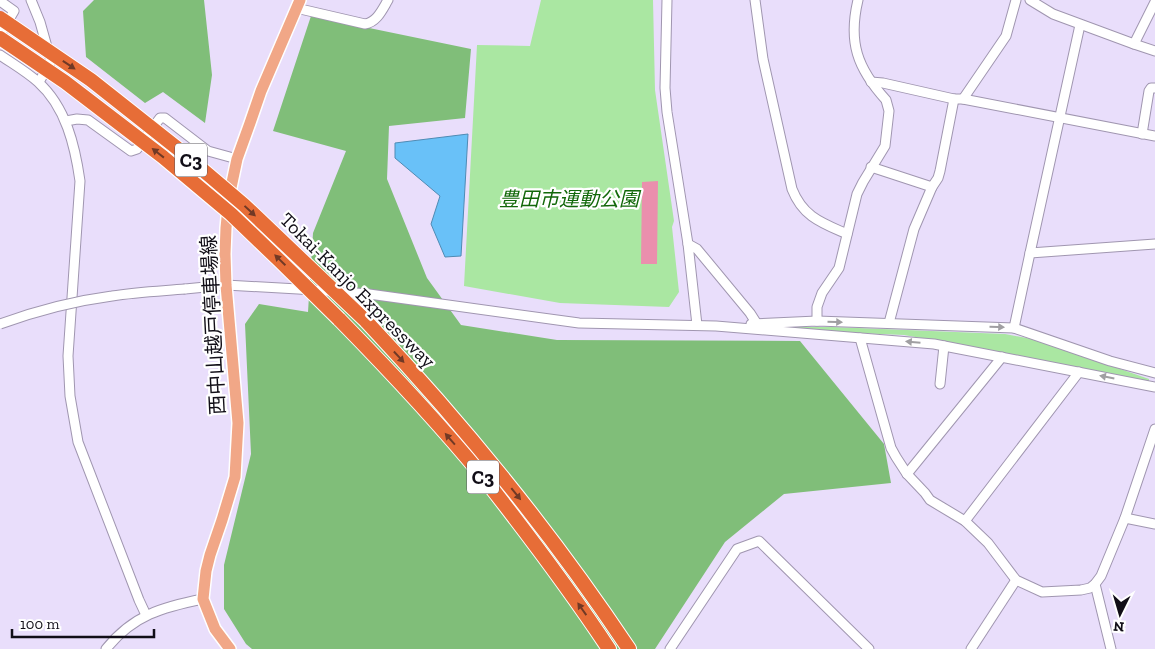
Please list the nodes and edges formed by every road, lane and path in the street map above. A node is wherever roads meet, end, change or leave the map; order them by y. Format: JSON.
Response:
{"nodes":[{"id":1,"x":31,"y":0,"type":"edge"},
{"id":2,"x":388,"y":0,"type":"edge"},
{"id":3,"x":667,"y":0,"type":"edge"},
{"id":4,"x":755,"y":0,"type":"edge"},
{"id":5,"x":858,"y":0,"type":"edge"},
{"id":6,"x":1016,"y":0,"type":"edge"},
{"id":7,"x":1030,"y":0,"type":"edge"},
{"id":8,"x":0,"y":1,"type":"edge"},
{"id":9,"x":1155,"y":2,"type":"edge"},
{"id":10,"x":298,"y":4,"type":"edge"},
{"id":11,"x":0,"y":18,"type":"edge"},
{"id":12,"x":1080,"y":25,"type":"junction"},
{"id":13,"x":0,"y":37,"type":"edge"},
{"id":14,"x":1134,"y":44,"type":"junction"},
{"id":15,"x":1155,"y":51,"type":"edge"},
{"id":16,"x":0,"y":54,"type":"edge"},
{"id":17,"x":39,"y":82,"type":"junction"},
{"id":18,"x":871,"y":82,"type":"junction"},
{"id":19,"x":1155,"y":88,"type":"edge"},
{"id":20,"x":954,"y":99,"type":"junction"},
{"id":21,"x":963,"y":99,"type":"junction"},
{"id":22,"x":1060,"y":118,"type":"junction"},
{"id":23,"x":66,"y":121,"type":"junction"},
{"id":24,"x":1142,"y":134,"type":"junction"},
{"id":25,"x":1155,"y":136,"type":"edge"},
{"id":26,"x":237,"y":159,"type":"junction"},
{"id":27,"x":871,"y":167,"type":"junction"},
{"id":28,"x":932,"y":187,"type":"junction"},
{"id":29,"x":847,"y":234,"type":"junction"},
{"id":30,"x":688,"y":244,"type":"junction"},
{"id":31,"x":1155,"y":244,"type":"edge"},
{"id":32,"x":1030,"y":252,"type":"junction"},
{"id":33,"x":226,"y":285,"type":"junction"},
{"id":34,"x":817,"y":321,"type":"junction"},
{"id":35,"x":889,"y":323,"type":"junction"},
{"id":36,"x":0,"y":324,"type":"edge"},
{"id":37,"x":757,"y":324,"type":"junction"},
{"id":38,"x":698,"y":325,"type":"junction"},
{"id":39,"x":716,"y":326,"type":"junction"},
{"id":40,"x":1014,"y":328,"type":"junction"},
{"id":41,"x":860,"y":338,"type":"junction"},
{"id":42,"x":944,"y":346,"type":"junction"},
{"id":43,"x":1002,"y":357,"type":"junction"},
{"id":44,"x":1079,"y":372,"type":"junction"},
{"id":45,"x":1155,"y":373,"type":"edge"},
{"id":46,"x":940,"y":384,"type":"dead end"},
{"id":47,"x":1155,"y":387,"type":"edge"},
{"id":48,"x":1155,"y":429,"type":"edge"},
{"id":49,"x":908,"y":474,"type":"junction"},
{"id":50,"x":1125,"y":518,"type":"junction"},
{"id":51,"x":965,"y":521,"type":"junction"},
{"id":52,"x":1155,"y":524,"type":"edge"},
{"id":53,"x":1016,"y":580,"type":"junction"},
{"id":54,"x":1096,"y":584,"type":"junction"},
{"id":55,"x":203,"y":599,"type":"junction"},
{"id":56,"x":146,"y":615,"type":"junction"},
{"id":57,"x":106,"y":649,"type":"edge"},
{"id":58,"x":230,"y":649,"type":"edge"},
{"id":59,"x":609,"y":649,"type":"edge"},
{"id":60,"x":629,"y":649,"type":"edge"},
{"id":61,"x":670,"y":649,"type":"edge"},
{"id":62,"x":869,"y":649,"type":"edge"},
{"id":63,"x":971,"y":649,"type":"edge"},
{"id":64,"x":1110,"y":649,"type":"edge"}],
"edges":[{"from":1,"to":17,"type":"street"},
{"from":2,"to":10,"type":"street"},
{"from":3,"to":30,"type":"street"},
{"from":4,"to":29,"type":"street"},
{"from":5,"to":18,"type":"street"},
{"from":6,"to":21,"type":"street"},
{"from":7,"to":12,"type":"street"},
{"from":8,"to":13,"type":"street"},
{"from":9,"to":14,"type":"street"},
{"from":10,"to":26,"type":"main road","name":"西中山越戸停車場線"},
{"from":11,"to":60,"type":"highway","name":"Tokai-Kanjo Expressway","number":"C3","one_way":true,"bridge":true},
{"from":12,"to":14,"type":"street"},
{"from":12,"to":22,"type":"street"},
{"from":59,"to":13,"type":"highway","name":"Tokai-Kanjo Expressway","number":"C3","one_way":true,"bridge":true},
{"from":14,"to":15,"type":"street"},
{"from":16,"to":17,"type":"street"},
{"from":17,"to":23,"type":"street"},
{"from":18,"to":20,"type":"street"},
{"from":18,"to":27,"type":"street"},
{"from":19,"to":24,"type":"street"},
{"from":20,"to":21,"type":"street"},
{"from":20,"to":28,"type":"street"},
{"from":21,"to":22,"type":"street"},
{"from":22,"to":24,"type":"street"},
{"from":22,"to":32,"type":"street"},
{"from":23,"to":26,"type":"street"},
{"from":23,"to":56,"type":"street"},
{"from":24,"to":25,"type":"street"},
{"from":26,"to":33,"type":"main road","name":"西中山越戸停車場線"},
{"from":27,"to":28,"type":"street"},
{"from":27,"to":29,"type":"street"},
{"from":28,"to":35,"type":"street"},
{"from":29,"to":34,"type":"street"},
{"from":30,"to":37,"type":"street"},
{"from":30,"to":38,"type":"street"},
{"from":31,"to":32,"type":"street"},
{"from":32,"to":40,"type":"street"},
{"from":33,"to":36,"type":"street","bridge":true},
{"from":33,"to":38,"type":"street"},
{"from":33,"to":55,"type":"main road","name":"西中山越戸停車場線"},
{"from":34,"to":35,"type":"street","one_way":true},
{"from":34,"to":37,"type":"street"},
{"from":35,"to":40,"type":"street","one_way":true},
{"from":37,"to":39,"type":"street"},
{"from":38,"to":39,"type":"street"},
{"from":39,"to":41,"type":"street"},
{"from":40,"to":45,"type":"street"},
{"from":42,"to":41,"type":"street","one_way":true},
{"from":41,"to":49,"type":"street"},
{"from":42,"to":43,"type":"street"},
{"from":42,"to":46,"type":"street"},
{"from":43,"to":44,"type":"street"},
{"from":43,"to":49,"type":"street"},
{"from":47,"to":44,"type":"street","one_way":true},
{"from":44,"to":51,"type":"street"},
{"from":48,"to":50,"type":"street"},
{"from":49,"to":51,"type":"street"},
{"from":50,"to":52,"type":"street"},
{"from":50,"to":54,"type":"street"},
{"from":51,"to":53,"type":"street"},
{"from":53,"to":54,"type":"street"},
{"from":53,"to":63,"type":"street"},
{"from":54,"to":64,"type":"street"},
{"from":55,"to":56,"type":"street"},
{"from":55,"to":58,"type":"main road","name":"西中山越戸停車場線"},
{"from":56,"to":57,"type":"street"},
{"from":61,"to":62,"type":"street"}]}
